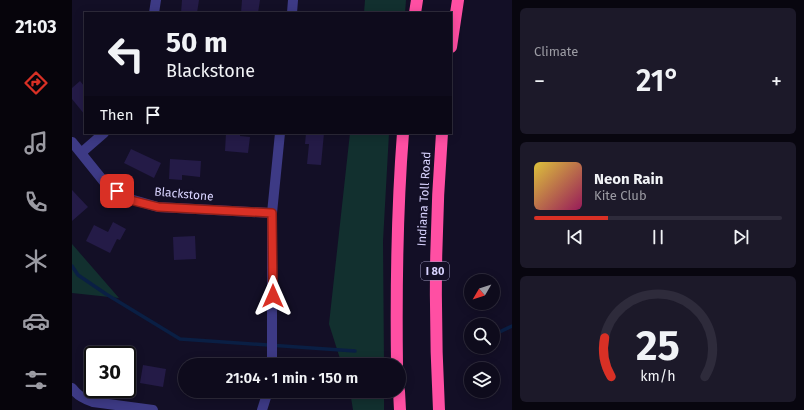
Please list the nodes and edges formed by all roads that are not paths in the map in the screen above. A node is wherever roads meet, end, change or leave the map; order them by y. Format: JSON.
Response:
{"nodes":[{"id":1,"x":156,"y":0,"type":"edge"},
{"id":2,"x":293,"y":0,"type":"edge"},
{"id":3,"x":417,"y":0,"type":"edge"},
{"id":4,"x":458,"y":0,"type":"edge"},
{"id":5,"x":154,"y":12,"type":"edge"},
{"id":6,"x":292,"y":12,"type":"edge"},
{"id":7,"x":415,"y":12,"type":"edge"},
{"id":8,"x":452,"y":40,"type":"edge"},
{"id":9,"x":103,"y":134,"type":"edge"},
{"id":10,"x":280,"y":134,"type":"edge"},
{"id":11,"x":403,"y":134,"type":"edge"},
{"id":12,"x":442,"y":134,"type":"edge"},
{"id":13,"x":72,"y":142,"type":"edge"},
{"id":14,"x":81,"y":153,"type":"junction"},
{"id":15,"x":272,"y":213,"type":"junction"},
{"id":16,"x":273,"y":358,"type":"edge"},
{"id":17,"x":397,"y":358,"type":"edge"},
{"id":18,"x":72,"y":388,"type":"edge"},
{"id":19,"x":266,"y":398,"type":"edge"},
{"id":20,"x":399,"y":398,"type":"edge"},
{"id":21,"x":153,"y":410,"type":"edge"},
{"id":22,"x":262,"y":410,"type":"edge"},
{"id":23,"x":400,"y":410,"type":"edge"},
{"id":24,"x":439,"y":410,"type":"edge"}],
"edges":[{"from":1,"to":5,"type":"street"},
{"from":2,"to":6,"type":"street"},
{"from":3,"to":7,"type":"highway"},
{"from":4,"to":8,"type":"highway"},
{"from":9,"to":14,"type":"street"},
{"from":10,"to":15,"type":"street"},
{"from":11,"to":17,"type":"highway","name":"Indiana Toll Road"},
{"from":12,"to":24,"type":"highway","name":"Indiana Toll Road","number":"I 80"},
{"from":13,"to":14,"type":"street","name":"Blackstone"},
{"from":14,"to":15,"type":"street","name":"Blackstone"},
{"from":15,"to":16,"type":"street"},
{"from":18,"to":21,"type":"street"},
{"from":19,"to":22,"type":"street"},
{"from":20,"to":23,"type":"highway"}]}
